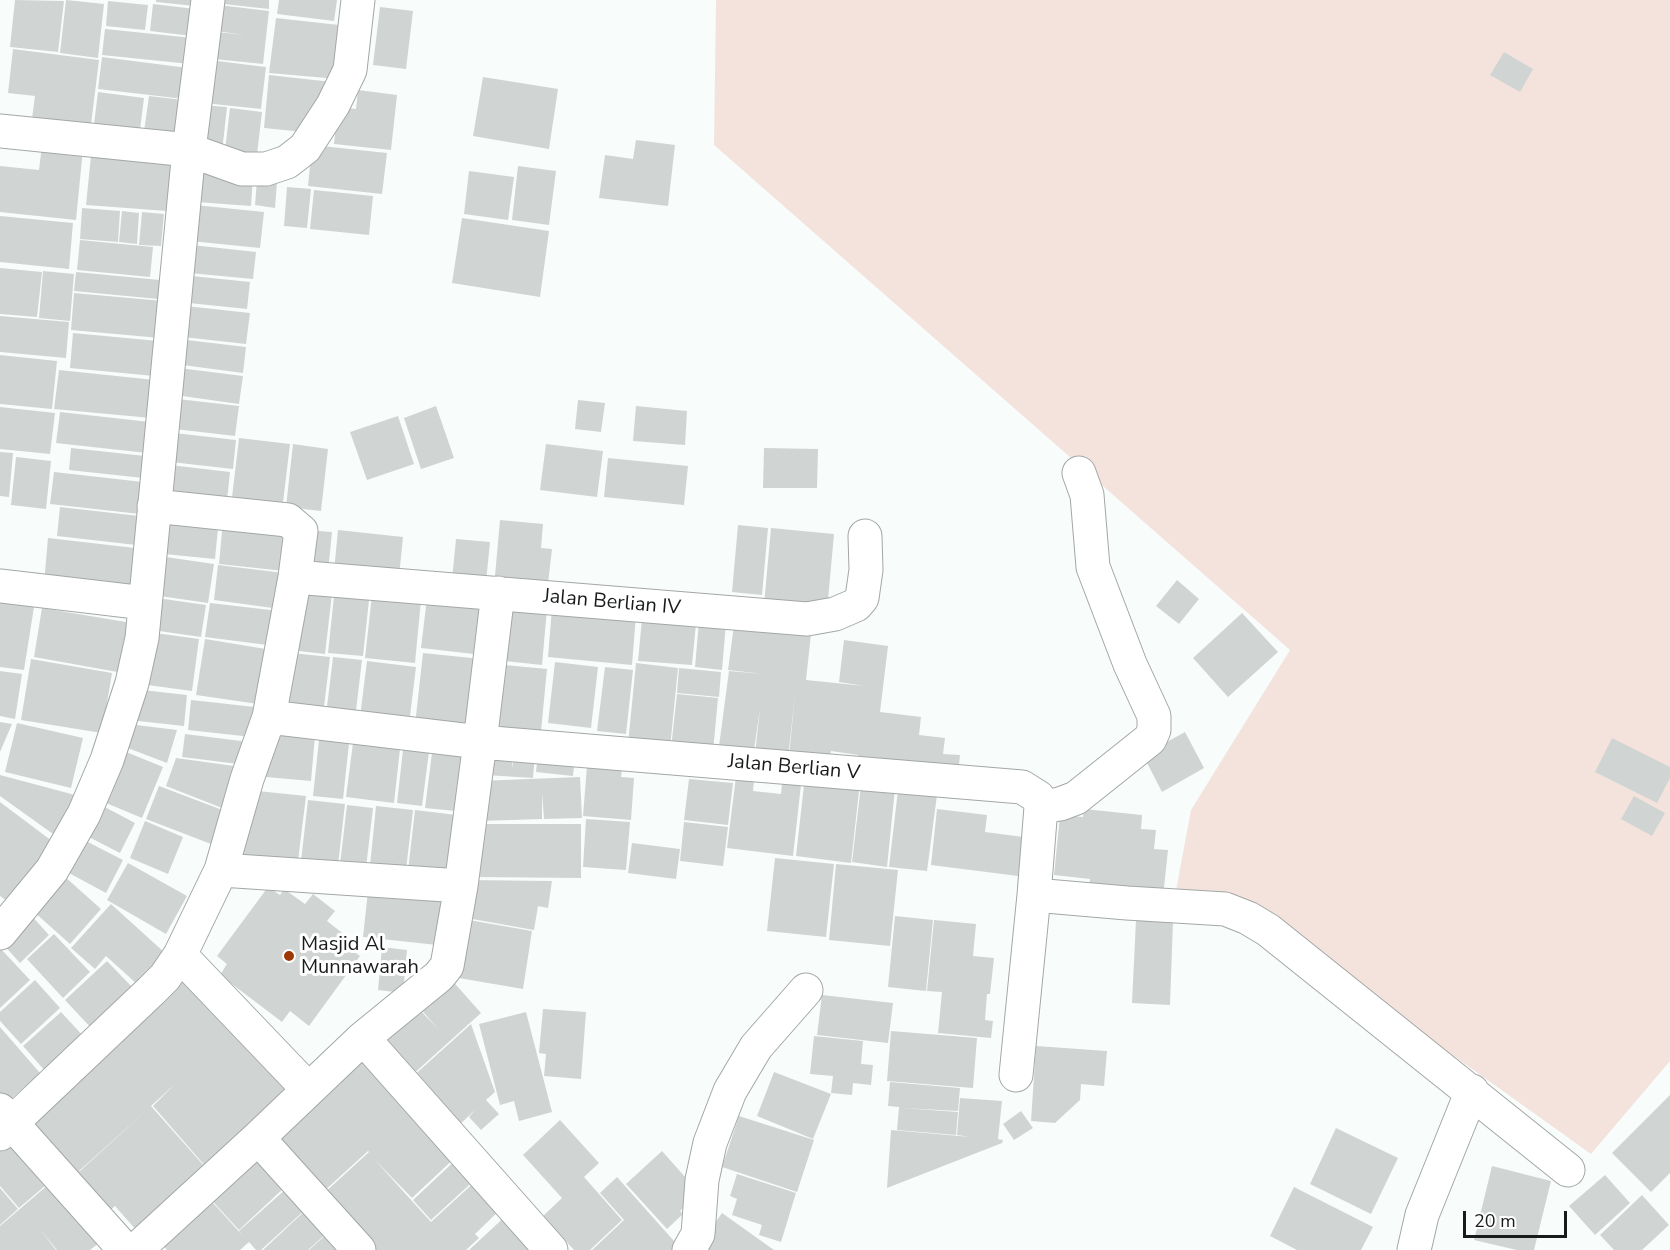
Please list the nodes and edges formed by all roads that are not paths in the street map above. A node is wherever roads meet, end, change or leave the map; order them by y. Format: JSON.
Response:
{"nodes":[{"id":1,"x":208,"y":0,"type":"edge"},
{"id":2,"x":358,"y":0,"type":"edge"},
{"id":3,"x":0,"y":131,"type":"edge"},
{"id":4,"x":189,"y":150,"type":"junction"},
{"id":5,"x":1079,"y":473,"type":"dead end"},
{"id":6,"x":154,"y":506,"type":"junction"},
{"id":7,"x":865,"y":536,"type":"dead end"},
{"id":8,"x":294,"y":577,"type":"junction"},
{"id":9,"x":0,"y":586,"type":"edge"},
{"id":10,"x":498,"y":593,"type":"junction"},
{"id":11,"x":145,"y":603,"type":"junction"},
{"id":12,"x":269,"y":717,"type":"junction"},
{"id":13,"x":480,"y":742,"type":"junction"},
{"id":14,"x":1041,"y":807,"type":"junction"},
{"id":15,"x":221,"y":870,"type":"junction"},
{"id":16,"x":461,"y":886,"type":"junction"},
{"id":17,"x":1034,"y":895,"type":"junction"},
{"id":18,"x":0,"y":933,"type":"edge"},
{"id":19,"x":180,"y":956,"type":"junction"},
{"id":20,"x":806,"y":990,"type":"dead end"},
{"id":21,"x":363,"y":1038,"type":"junction"},
{"id":22,"x":1016,"y":1075,"type":"dead end"},
{"id":23,"x":308,"y":1089,"type":"junction"},
{"id":24,"x":1472,"y":1091,"type":"junction"},
{"id":25,"x":4,"y":1123,"type":"edge"},
{"id":26,"x":258,"y":1138,"type":"junction"},
{"id":27,"x":1568,"y":1170,"type":"dead end"},
{"id":28,"x":125,"y":1250,"type":"edge"},
{"id":29,"x":136,"y":1250,"type":"edge"},
{"id":30,"x":359,"y":1250,"type":"edge"},
{"id":31,"x":550,"y":1250,"type":"edge"},
{"id":32,"x":689,"y":1250,"type":"edge"},
{"id":33,"x":1414,"y":1250,"type":"edge"}],
"edges":[{"from":1,"to":4,"type":"street"},
{"from":2,"to":4,"type":"street"},
{"from":3,"to":4,"type":"street"},
{"from":4,"to":6,"type":"street"},
{"from":5,"to":14,"type":"street"},
{"from":6,"to":8,"type":"street"},
{"from":6,"to":11,"type":"street"},
{"from":7,"to":10,"type":"street","name":"Jalan Berlian IV"},
{"from":8,"to":10,"type":"street","name":"Jalan Berlian IV"},
{"from":8,"to":12,"type":"street"},
{"from":9,"to":11,"type":"street"},
{"from":10,"to":13,"type":"street"},
{"from":11,"to":18,"type":"street"},
{"from":12,"to":13,"type":"street","name":"Jalan Berlian V"},
{"from":12,"to":15,"type":"street"},
{"from":13,"to":14,"type":"street","name":"Jalan Berlian V"},
{"from":13,"to":16,"type":"street"},
{"from":14,"to":17,"type":"street"},
{"from":15,"to":16,"type":"street"},
{"from":15,"to":19,"type":"street"},
{"from":16,"to":21,"type":"street"},
{"from":17,"to":22,"type":"street"},
{"from":17,"to":24,"type":"street"},
{"from":19,"to":23,"type":"street"},
{"from":19,"to":25,"type":"street"},
{"from":20,"to":32,"type":"street"},
{"from":21,"to":23,"type":"street"},
{"from":21,"to":31,"type":"street"},
{"from":23,"to":26,"type":"street"},
{"from":24,"to":27,"type":"street"},
{"from":24,"to":33,"type":"street"},
{"from":25,"to":28,"type":"street"},
{"from":26,"to":29,"type":"street"},
{"from":26,"to":30,"type":"street"}]}
